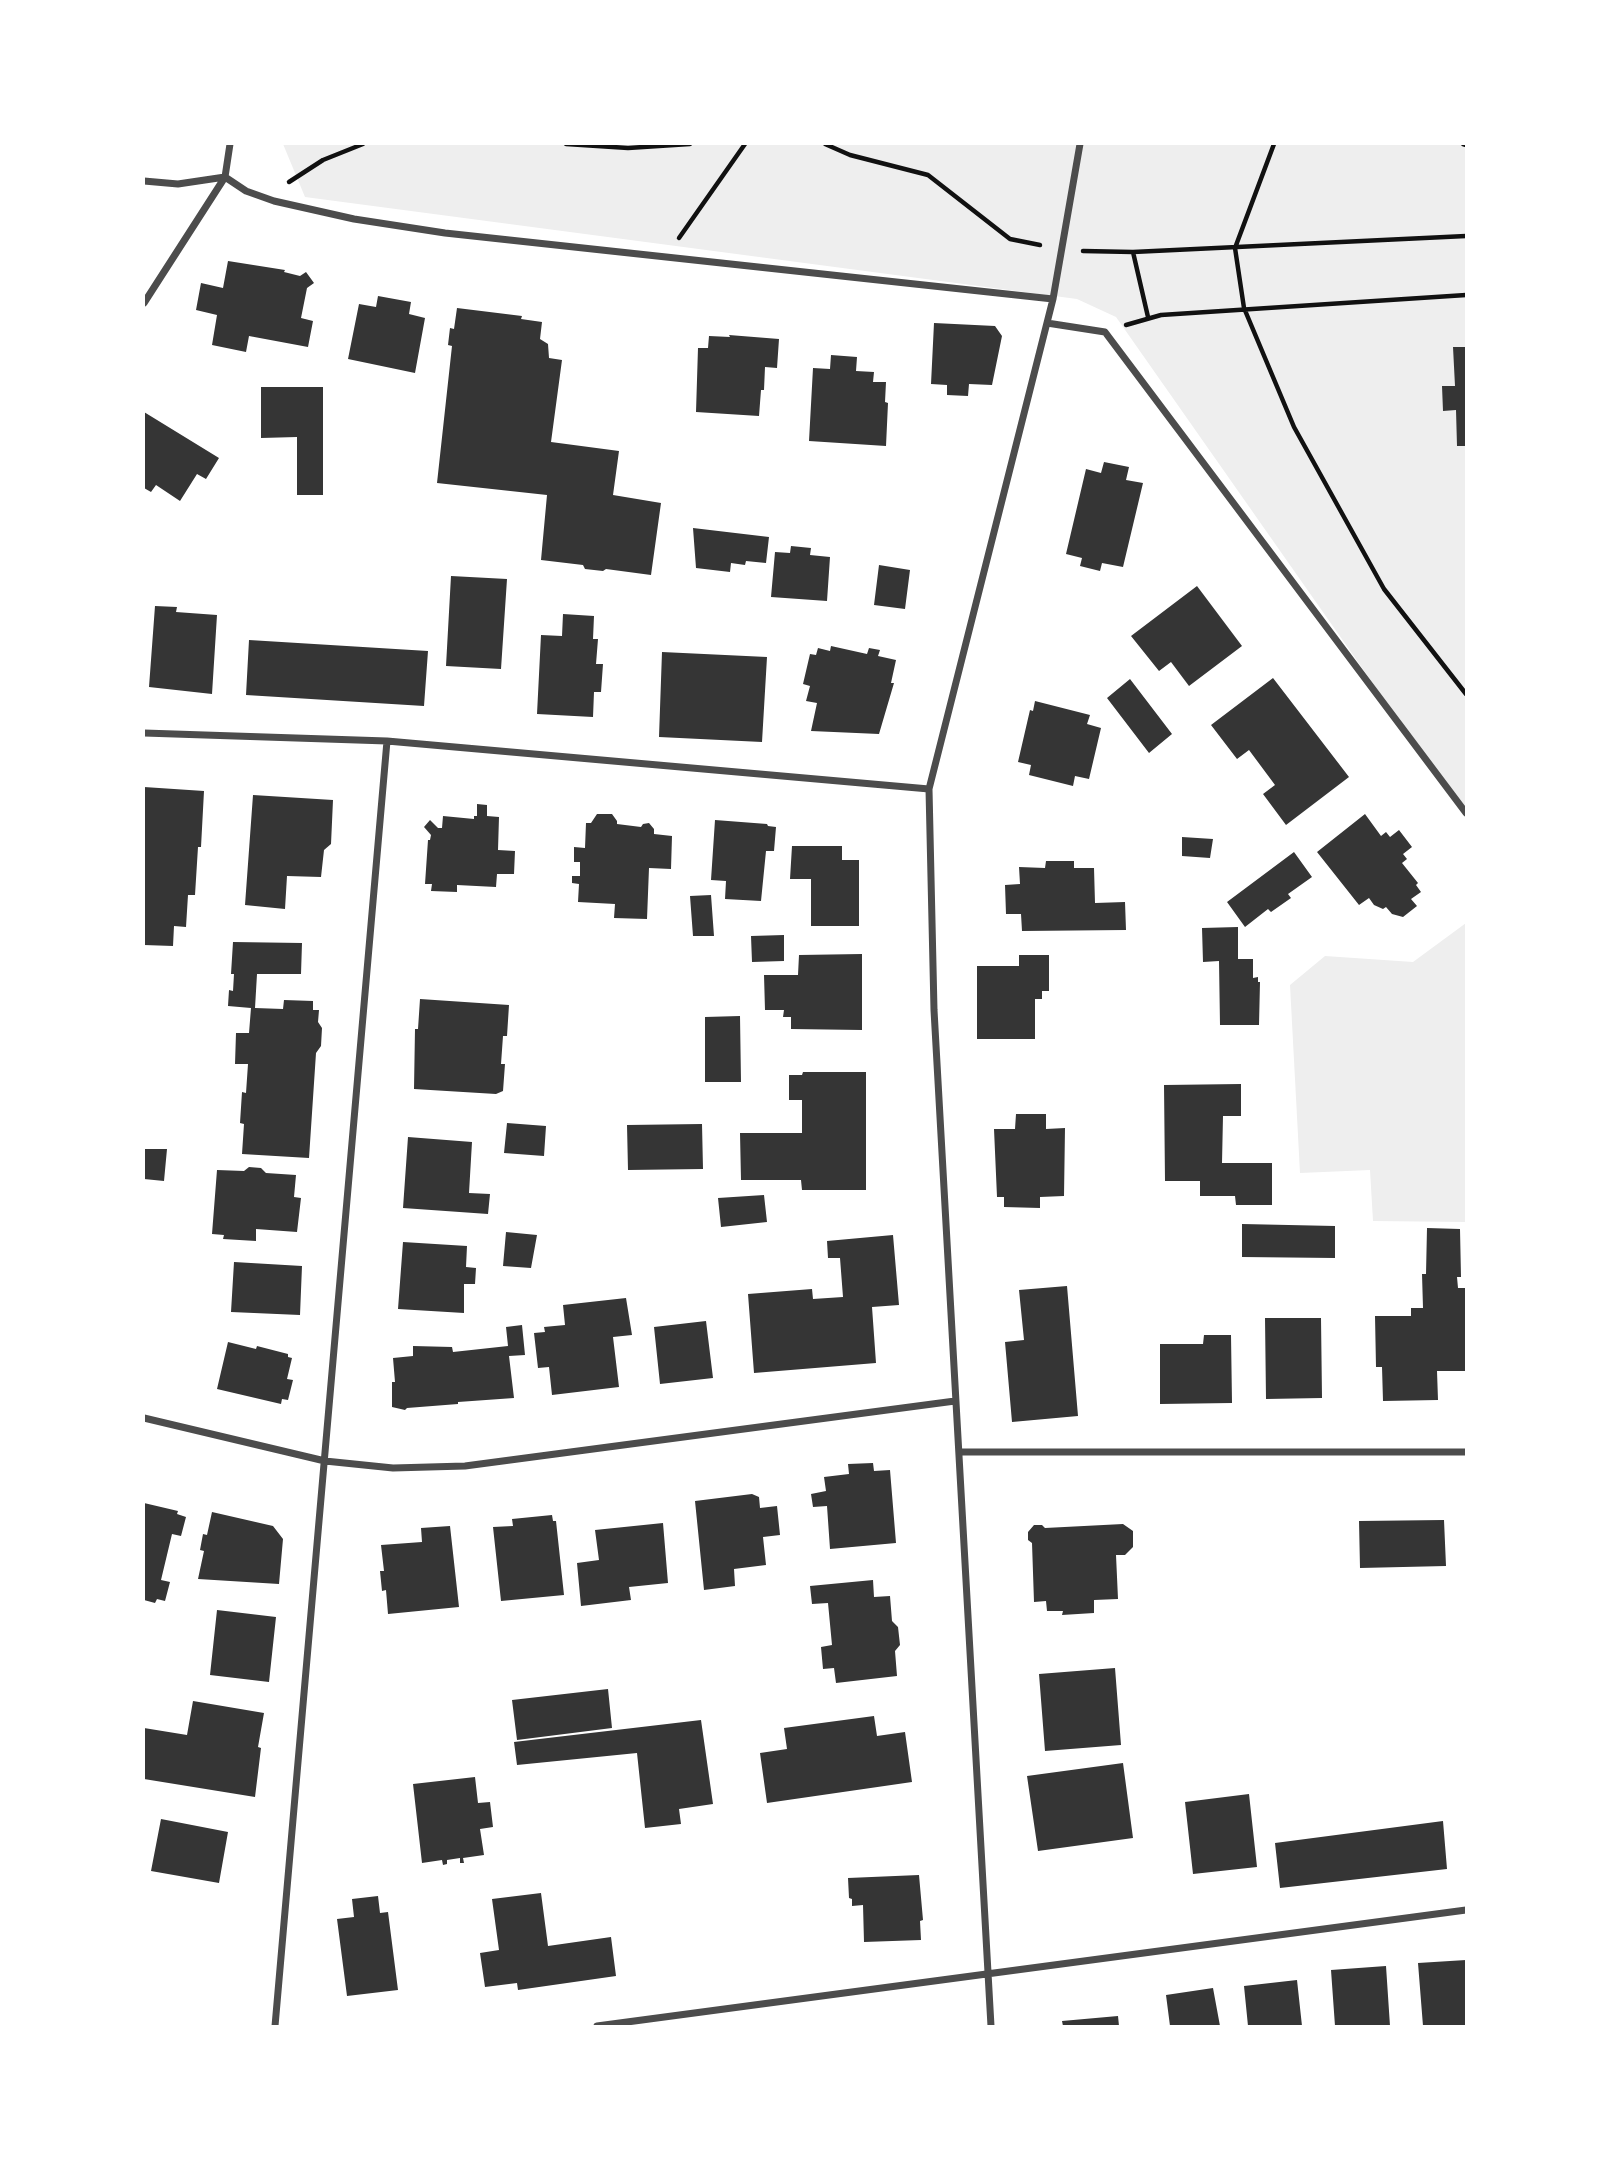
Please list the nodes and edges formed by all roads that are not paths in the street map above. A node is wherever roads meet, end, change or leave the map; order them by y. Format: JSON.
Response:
{"nodes":[{"id":1,"x":230,"y":144,"type":"edge"},
{"id":2,"x":1080,"y":144,"type":"edge"},
{"id":3,"x":225,"y":177,"type":"junction"},
{"id":4,"x":144,"y":181,"type":"edge"},
{"id":5,"x":1053,"y":299,"type":"junction"},
{"id":6,"x":144,"y":303,"type":"edge"},
{"id":7,"x":1046,"y":323,"type":"junction"},
{"id":8,"x":144,"y":733,"type":"edge"},
{"id":9,"x":387,"y":741,"type":"junction"},
{"id":10,"x":929,"y":789,"type":"junction"},
{"id":11,"x":1466,"y":813,"type":"edge"},
{"id":12,"x":955,"y":1401,"type":"junction"},
{"id":13,"x":144,"y":1418,"type":"edge"},
{"id":14,"x":959,"y":1452,"type":"junction"},
{"id":15,"x":1466,"y":1452,"type":"edge"},
{"id":16,"x":325,"y":1461,"type":"junction"},
{"id":17,"x":1466,"y":1910,"type":"edge"},
{"id":18,"x":988,"y":1975,"type":"junction"},
{"id":19,"x":611,"y":2025,"type":"edge"},
{"id":20,"x":275,"y":2026,"type":"edge"},
{"id":21,"x":597,"y":2026,"type":"edge"},
{"id":22,"x":990,"y":2026,"type":"edge"}],
"edges":[{"from":1,"to":3,"type":"street"},
{"from":2,"to":5,"type":"street"},
{"from":3,"to":4,"type":"street"},
{"from":3,"to":5,"type":"street"},
{"from":3,"to":6,"type":"street"},
{"from":5,"to":7,"type":"street"},
{"from":7,"to":10,"type":"street"},
{"from":7,"to":11,"type":"street"},
{"from":8,"to":9,"type":"street"},
{"from":9,"to":10,"type":"street"},
{"from":9,"to":16,"type":"street"},
{"from":10,"to":12,"type":"street"},
{"from":12,"to":14,"type":"street"},
{"from":12,"to":16,"type":"street"},
{"from":13,"to":16,"type":"street"},
{"from":14,"to":15,"type":"street"},
{"from":14,"to":18,"type":"street"},
{"from":16,"to":20,"type":"street"},
{"from":17,"to":18,"type":"street"},
{"from":18,"to":19,"type":"street"},
{"from":18,"to":22,"type":"street"},
{"from":19,"to":21,"type":"street"}]}
